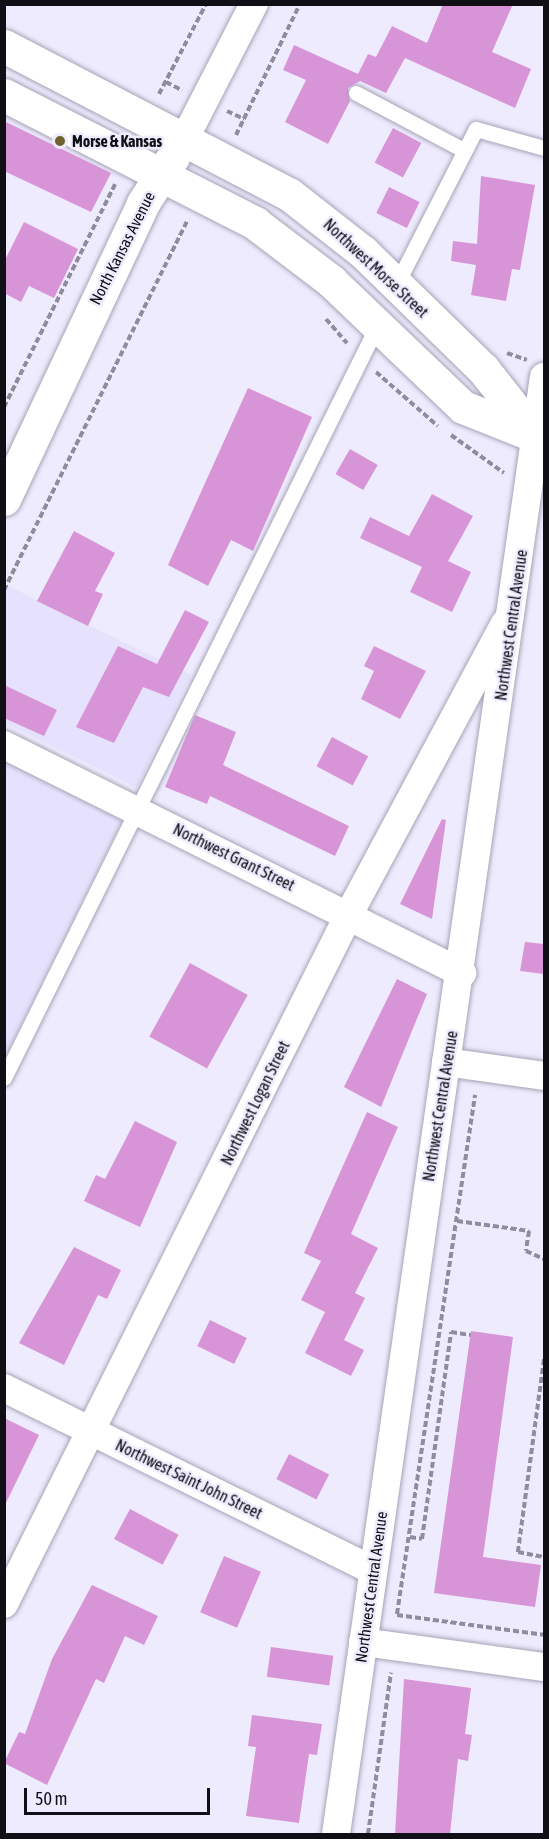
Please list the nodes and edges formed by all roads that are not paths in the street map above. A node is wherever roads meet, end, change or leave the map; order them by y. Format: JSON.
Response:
{"nodes":[{"id":1,"x":254,"y":4,"type":"edge"},
{"id":2,"x":4,"y":46,"type":"edge"},
{"id":3,"x":356,"y":93,"type":"dead end"},
{"id":4,"x":4,"y":95,"type":"edge"},
{"id":5,"x":185,"y":138,"type":"junction"},
{"id":6,"x":544,"y":148,"type":"edge"},
{"id":7,"x":465,"y":150,"type":"junction"},
{"id":8,"x":162,"y":174,"type":"junction"},
{"id":9,"x":396,"y":285,"type":"junction"},
{"id":10,"x":376,"y":328,"type":"junction"},
{"id":11,"x":544,"y":377,"type":"edge"},
{"id":12,"x":540,"y":438,"type":"edge"},
{"id":13,"x":4,"y":499,"type":"edge"},
{"id":14,"x":514,"y":605,"type":"junction"},
{"id":15,"x":4,"y":745,"type":"edge"},
{"id":16,"x":137,"y":809,"type":"junction"},
{"id":17,"x":349,"y":914,"type":"junction"},
{"id":18,"x":462,"y":973,"type":"junction"},
{"id":19,"x":446,"y":1062,"type":"junction"},
{"id":20,"x":544,"y":1076,"type":"edge"},
{"id":21,"x":4,"y":1078,"type":"edge"},
{"id":22,"x":4,"y":1388,"type":"edge"},
{"id":23,"x":92,"y":1431,"type":"junction"},
{"id":24,"x":373,"y":1570,"type":"junction"},
{"id":25,"x":4,"y":1604,"type":"edge"},
{"id":26,"x":363,"y":1642,"type":"junction"},
{"id":27,"x":544,"y":1667,"type":"edge"},
{"id":28,"x":336,"y":1834,"type":"edge"}],
"edges":[{"from":1,"to":5,"type":"street","name":"North Kansas Avenue"},
{"from":2,"to":5,"type":"main road","name":"Northwest Morse Street"},
{"from":3,"to":7,"type":"lane"},
{"from":4,"to":8,"type":"main road"},
{"from":5,"to":8,"type":"main road","name":"North Kansas Avenue"},
{"from":5,"to":9,"type":"main road","name":"Northwest Morse Street"},
{"from":6,"to":7,"type":"lane"},
{"from":7,"to":9,"type":"lane"},
{"from":8,"to":10,"type":"main road"},
{"from":8,"to":13,"type":"main road","name":"North Kansas Avenue"},
{"from":9,"to":12,"type":"main road","name":"Northwest Morse Street"},
{"from":10,"to":12,"type":"main road"},
{"from":10,"to":16,"type":"lane"},
{"from":11,"to":12,"type":"street","name":"Northwest Central Avenue"},
{"from":12,"to":14,"type":"street","name":"Northwest Central Avenue"},
{"from":14,"to":17,"type":"street","name":"Northwest Logan Street"},
{"from":14,"to":18,"type":"street","name":"Northwest Central Avenue"},
{"from":15,"to":16,"type":"street","name":"Northwest Grant Street"},
{"from":16,"to":17,"type":"street","name":"Northwest Grant Street"},
{"from":16,"to":21,"type":"lane"},
{"from":17,"to":18,"type":"street","name":"Northwest Grant Street"},
{"from":17,"to":23,"type":"street","name":"Northwest Logan Street"},
{"from":18,"to":19,"type":"street","name":"Northwest Central Avenue"},
{"from":19,"to":20,"type":"street"},
{"from":19,"to":24,"type":"street","name":"Northwest Central Avenue"},
{"from":22,"to":23,"type":"street","name":"Northwest Saint John Street"},
{"from":23,"to":24,"type":"street","name":"Northwest Saint John Street"},
{"from":23,"to":25,"type":"street","name":"Northwest Logan Street"},
{"from":24,"to":26,"type":"street","name":"Northwest Central Avenue"},
{"from":26,"to":27,"type":"street"},
{"from":26,"to":28,"type":"street","name":"Northwest Central Avenue"}]}
